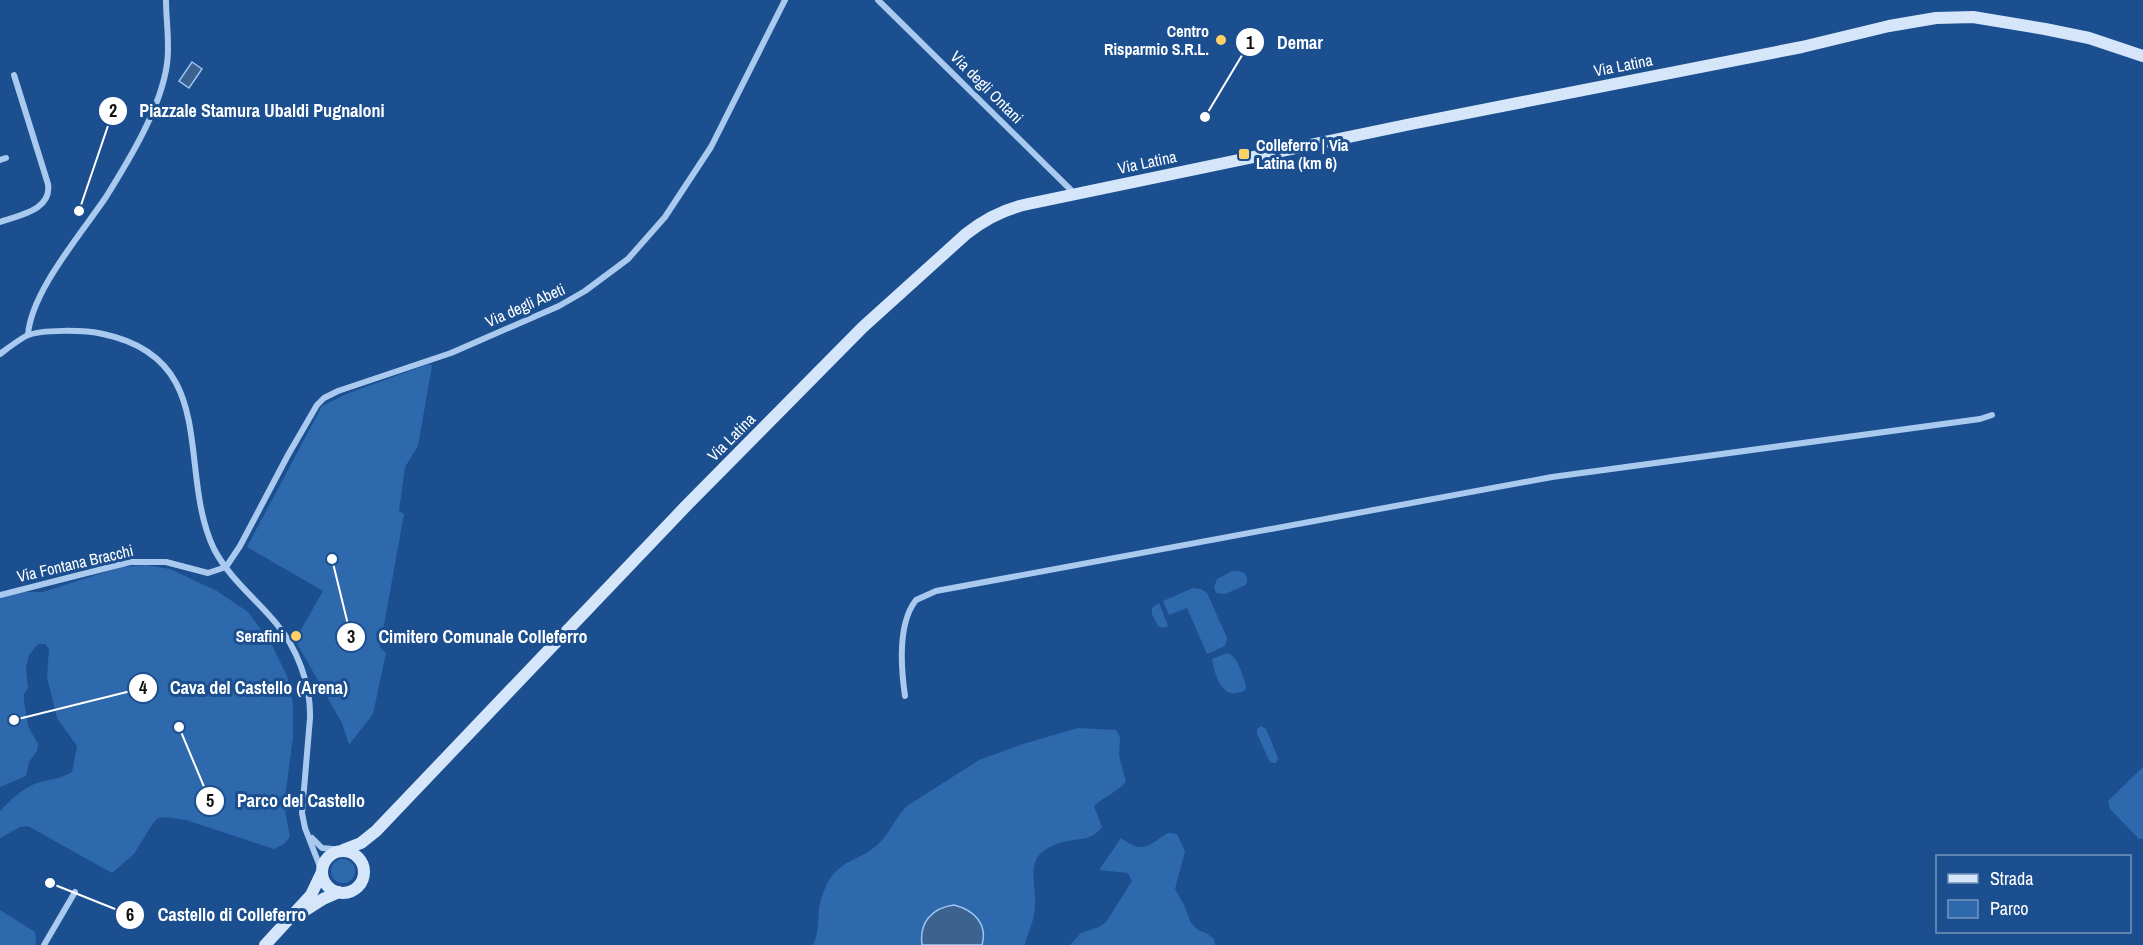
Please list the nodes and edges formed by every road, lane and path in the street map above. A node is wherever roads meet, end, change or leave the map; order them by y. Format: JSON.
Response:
{"nodes":[{"id":1,"x":166,"y":0,"type":"edge"},
{"id":2,"x":785,"y":0,"type":"edge"},
{"id":3,"x":878,"y":0,"type":"edge"},
{"id":4,"x":2143,"y":56,"type":"edge"},
{"id":5,"x":14,"y":75,"type":"dead end"},
{"id":6,"x":1076,"y":194,"type":"junction"},
{"id":7,"x":0,"y":222,"type":"edge"},
{"id":8,"x":28,"y":335,"type":"junction"},
{"id":9,"x":0,"y":354,"type":"edge"},
{"id":10,"x":1992,"y":415,"type":"dead end"},
{"id":11,"x":226,"y":567,"type":"junction"},
{"id":12,"x":0,"y":595,"type":"edge"},
{"id":13,"x":905,"y":696,"type":"dead end"},
{"id":14,"x":389,"y":816,"type":"junction"},
{"id":15,"x":305,"y":828,"type":"junction"},
{"id":16,"x":343,"y":850,"type":"junction"},
{"id":17,"x":364,"y":866,"type":"junction"},
{"id":18,"x":322,"y":873,"type":"junction"},
{"id":19,"x":75,"y":892,"type":"dead end"},
{"id":20,"x":339,"y":892,"type":"junction"},
{"id":21,"x":287,"y":922,"type":"junction"},
{"id":22,"x":44,"y":945,"type":"edge"},
{"id":23,"x":265,"y":945,"type":"edge"}],
"edges":[{"from":1,"to":8,"type":"street"},
{"from":2,"to":11,"type":"street","name":"Via degli Abeti"},
{"from":3,"to":6,"type":"street","name":"Via degli Ontani"},
{"from":4,"to":6,"type":"main road","name":"Via Latina"},
{"from":5,"to":7,"type":"street"},
{"from":6,"to":14,"type":"main road","name":"Via Latina"},
{"from":8,"to":9,"type":"street"},
{"from":8,"to":11,"type":"street"},
{"from":10,"to":13,"type":"street"},
{"from":11,"to":12,"type":"street","name":"Via Fontana Bracchi"},
{"from":11,"to":15,"type":"street"},
{"from":14,"to":16,"type":"main road","name":"Via Latina"},
{"from":14,"to":17,"type":"main road","name":"Via Latina"},
{"from":15,"to":16,"type":"street"},
{"from":15,"to":18,"type":"street"},
{"from":16,"to":17,"type":"main road"},
{"from":16,"to":18,"type":"main road","name":"Via Latina"},
{"from":17,"to":20,"type":"main road","name":"Via Latina"},
{"from":18,"to":20,"type":"main road"},
{"from":18,"to":21,"type":"main road","name":"Via Latina"},
{"from":19,"to":22,"type":"street"},
{"from":20,"to":21,"type":"main road","name":"Via Latina"},
{"from":21,"to":23,"type":"main road","name":"Via Latina"}]}
